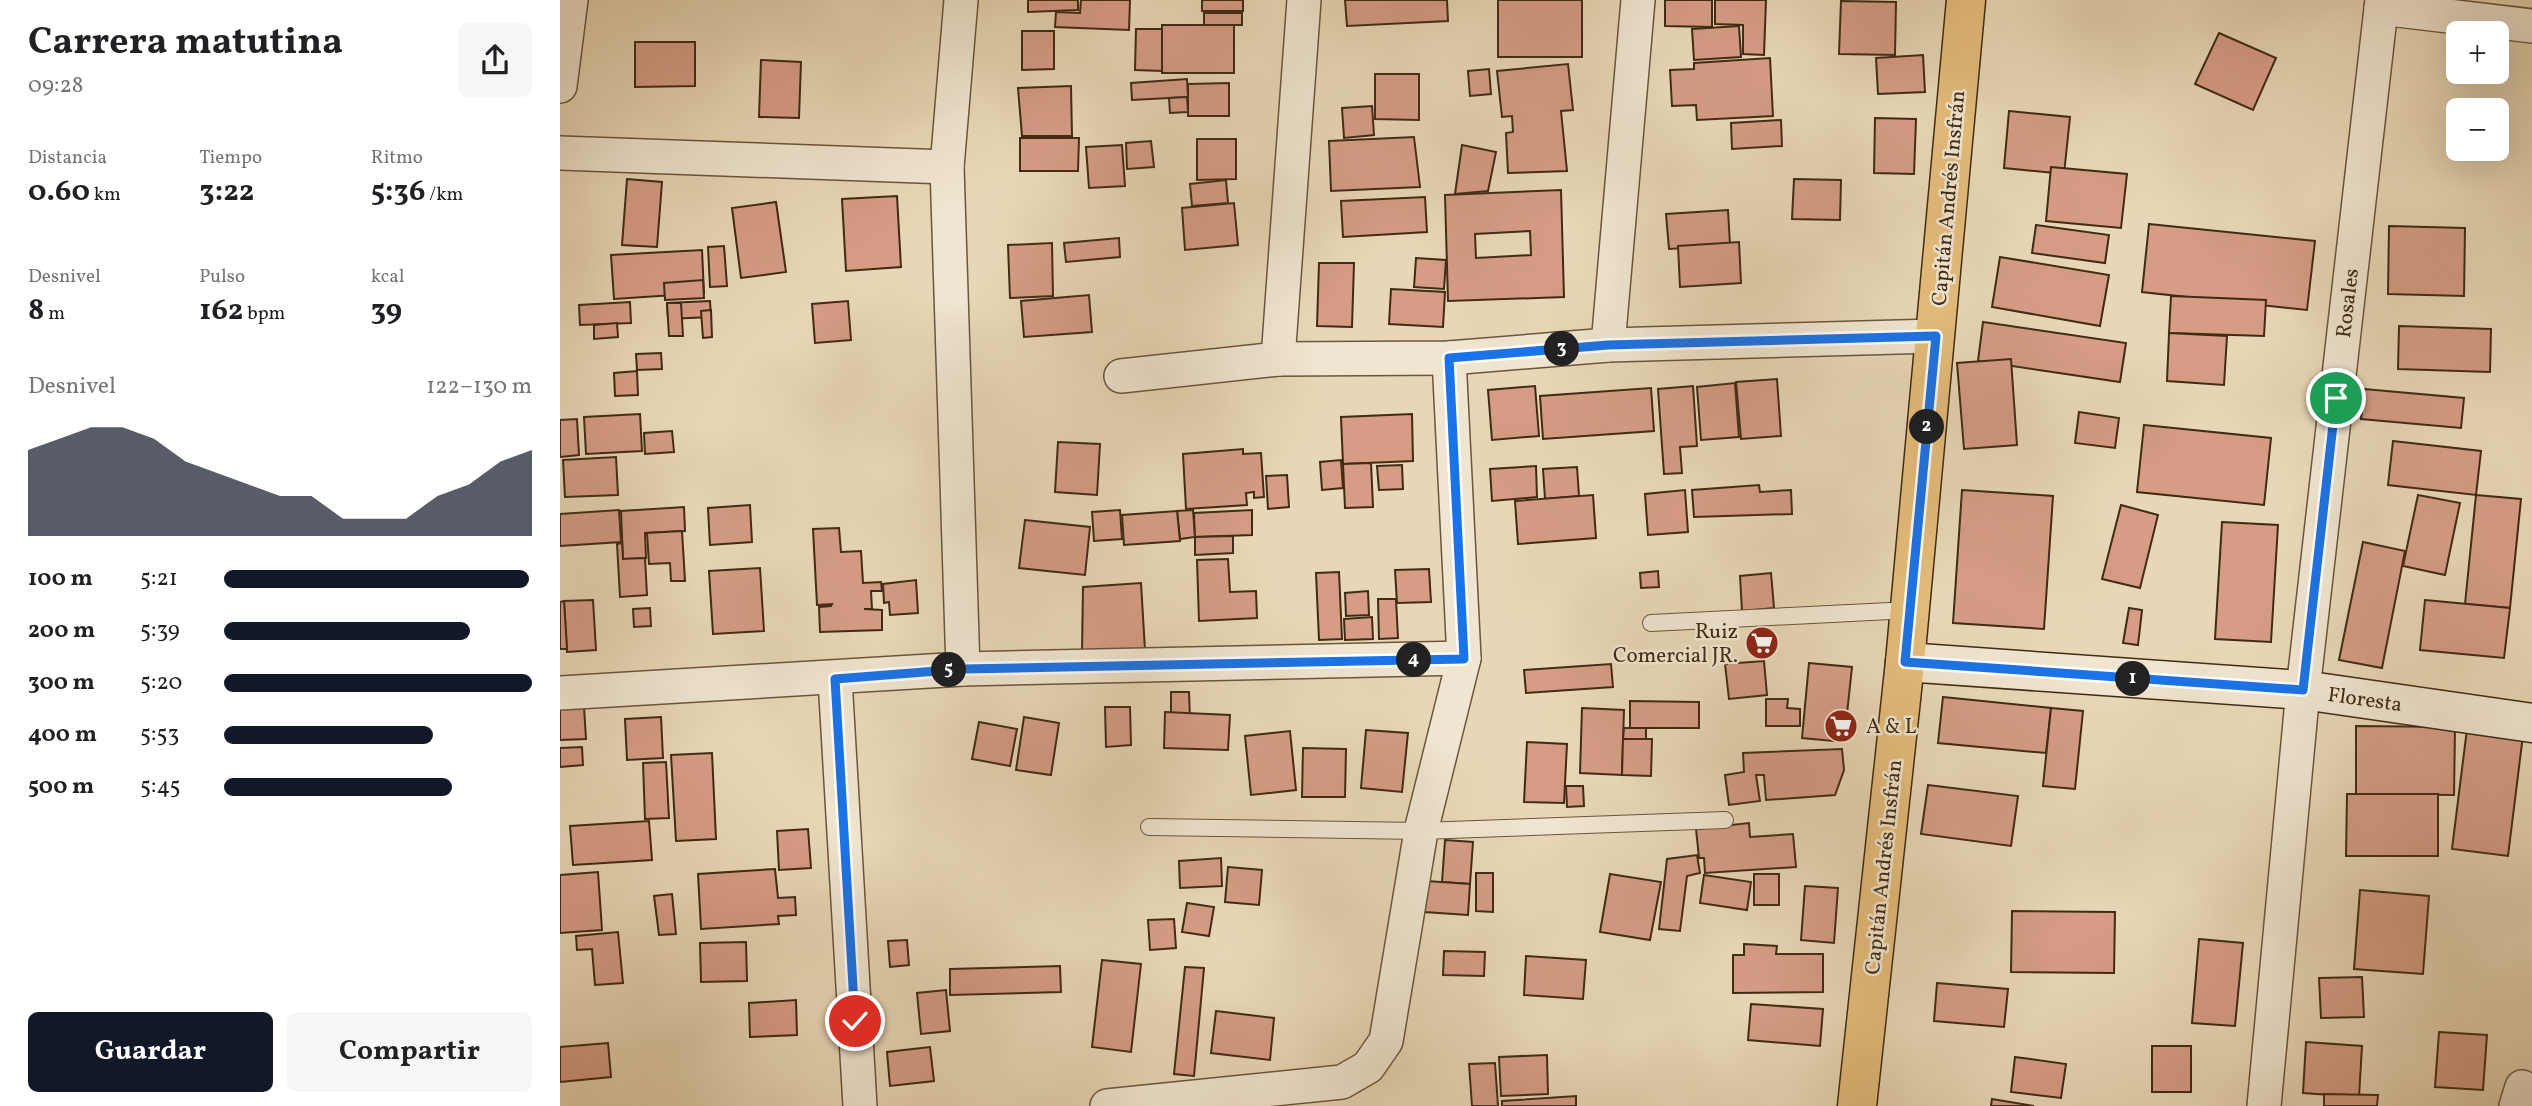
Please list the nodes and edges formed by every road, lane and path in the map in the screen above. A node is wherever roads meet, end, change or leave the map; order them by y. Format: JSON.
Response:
{"nodes":[{"id":1,"x":571,"y":0,"type":"edge"},
{"id":2,"x":961,"y":0,"type":"edge"},
{"id":3,"x":1304,"y":0,"type":"edge"},
{"id":4,"x":1638,"y":0,"type":"edge"},
{"id":5,"x":1966,"y":0,"type":"edge"},
{"id":6,"x":2382,"y":4,"type":"edge"},
{"id":7,"x":2532,"y":26,"type":"edge"},
{"id":8,"x":560,"y":86,"type":"edge"},
{"id":9,"x":560,"y":153,"type":"edge"},
{"id":10,"x":947,"y":167,"type":"junction"},
{"id":11,"x":1936,"y":336,"type":"junction"},
{"id":12,"x":1608,"y":345,"type":"junction"},
{"id":13,"x":1449,"y":358,"type":"junction"},
{"id":14,"x":1279,"y":359,"type":"junction"},
{"id":15,"x":1121,"y":376,"type":"dead end"},
{"id":16,"x":1910,"y":610,"type":"junction"},
{"id":17,"x":1651,"y":623,"type":"dead end"},
{"id":18,"x":1464,"y":659,"type":"junction"},
{"id":19,"x":1905,"y":662,"type":"junction"},
{"id":20,"x":963,"y":669,"type":"junction"},
{"id":21,"x":835,"y":679,"type":"junction"},
{"id":22,"x":2303,"y":690,"type":"junction"},
{"id":23,"x":560,"y":692,"type":"edge"},
{"id":24,"x":2532,"y":723,"type":"edge"},
{"id":25,"x":1725,"y":820,"type":"dead end"},
{"id":26,"x":1149,"y":827,"type":"dead end"},
{"id":27,"x":1421,"y":831,"type":"junction"},
{"id":28,"x":860,"y":1106,"type":"edge"},
{"id":29,"x":1107,"y":1106,"type":"edge"},
{"id":30,"x":1857,"y":1106,"type":"edge"},
{"id":31,"x":2264,"y":1106,"type":"edge"}],
"edges":[{"from":1,"to":8,"type":"street"},
{"from":2,"to":10,"type":"street"},
{"from":3,"to":14,"type":"street"},
{"from":4,"to":12,"type":"street"},
{"from":5,"to":11,"type":"main road","name":"Capitán Andrés Insfrán"},
{"from":6,"to":7,"type":"street"},
{"from":6,"to":22,"type":"street","name":"Rosales"},
{"from":9,"to":10,"type":"street"},
{"from":10,"to":20,"type":"street"},
{"from":11,"to":12,"type":"street"},
{"from":11,"to":16,"type":"main road","name":"Capitán Andrés Insfrán"},
{"from":12,"to":13,"type":"street"},
{"from":13,"to":14,"type":"street"},
{"from":13,"to":18,"type":"street"},
{"from":14,"to":15,"type":"street"},
{"from":16,"to":17,"type":"lane"},
{"from":16,"to":19,"type":"main road","name":"Capitán Andrés Insfrán"},
{"from":18,"to":20,"type":"street"},
{"from":18,"to":27,"type":"street"},
{"from":19,"to":22,"type":"street","name":"Floresta"},
{"from":19,"to":30,"type":"main road","name":"Capitán Andrés Insfrán"},
{"from":20,"to":21,"type":"street"},
{"from":21,"to":23,"type":"street"},
{"from":21,"to":28,"type":"street"},
{"from":22,"to":24,"type":"street","name":"Floresta"},
{"from":22,"to":31,"type":"street","name":"Rosales"},
{"from":25,"to":27,"type":"lane"},
{"from":26,"to":27,"type":"lane"},
{"from":27,"to":29,"type":"street"}]}
